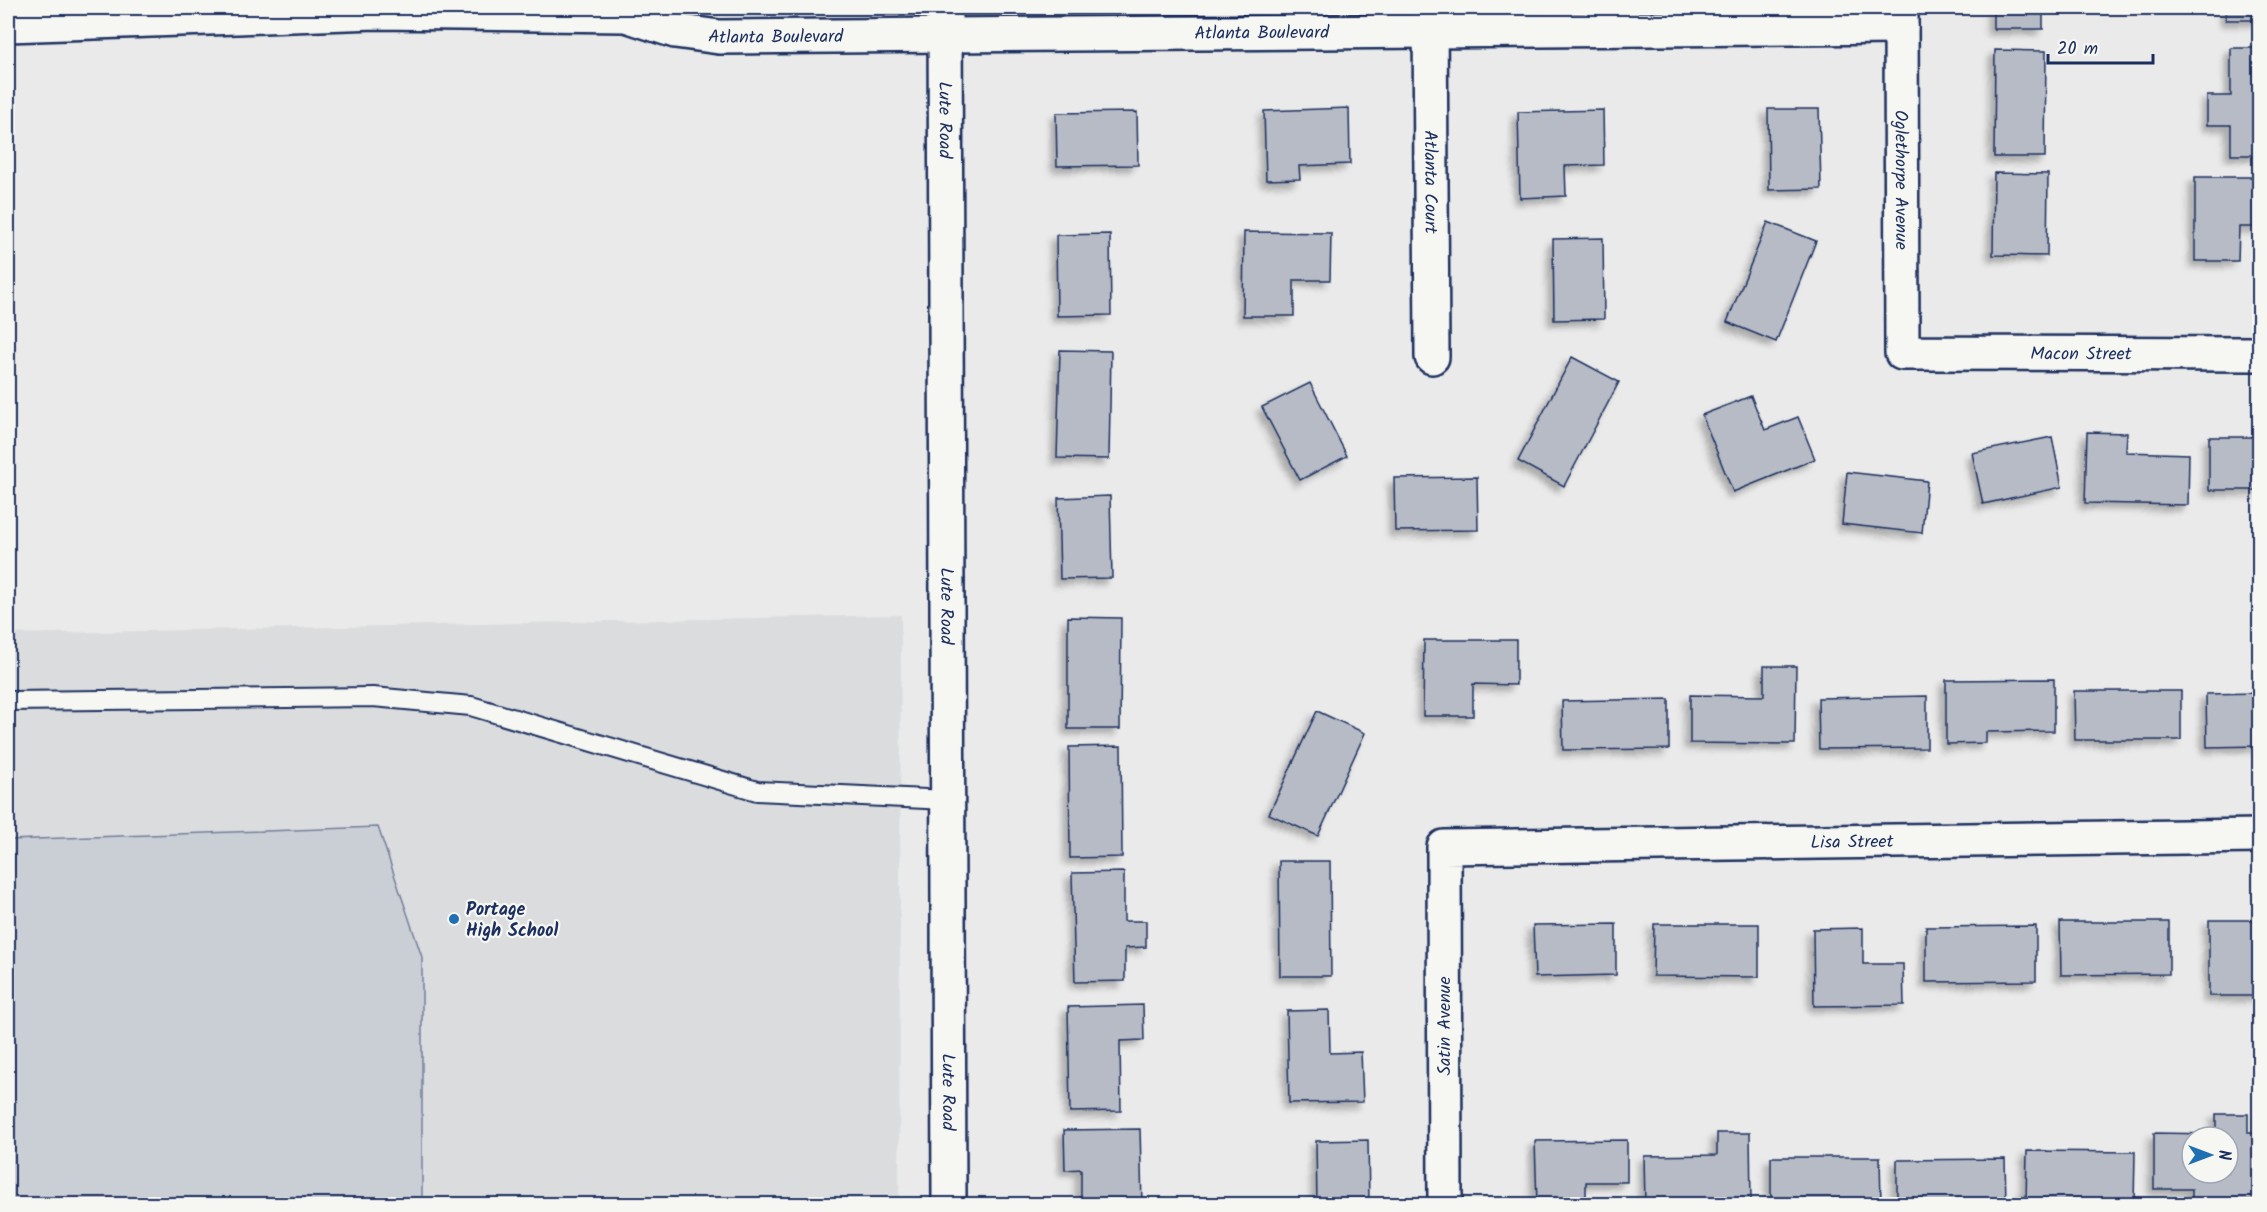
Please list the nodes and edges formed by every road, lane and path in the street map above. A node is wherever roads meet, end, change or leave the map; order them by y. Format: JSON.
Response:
{"nodes":[{"id":1,"x":376,"y":10,"type":"edge"},
{"id":2,"x":635,"y":11,"type":"edge"},
{"id":3,"x":1901,"y":17,"type":"edge"},
{"id":4,"x":1430,"y":19,"type":"edge"},
{"id":5,"x":945,"y":21,"type":"edge"},
{"id":6,"x":8,"y":26,"type":"edge"},
{"id":7,"x":1902,"y":353,"type":"joint"},
{"id":8,"x":2259,"y":354,"type":"edge"},
{"id":9,"x":1432,"y":357,"type":"dead end"},
{"id":10,"x":8,"y":701,"type":"edge"},
{"id":11,"x":947,"y":800,"type":"junction"},
{"id":12,"x":2259,"y":836,"type":"edge"},
{"id":13,"x":1444,"y":847,"type":"joint"},
{"id":14,"x":949,"y":1204,"type":"edge"},
{"id":15,"x":1444,"y":1204,"type":"edge"}],
"edges":[{"from":1,"to":2,"type":"street","name":"Atlanta Boulevard"},
{"from":1,"to":6,"type":"street","name":"Atlanta Boulevard"},
{"from":2,"to":5,"type":"street","name":"Atlanta Boulevard"},
{"from":3,"to":4,"type":"street","name":"Atlanta Boulevard"},
{"from":3,"to":7,"type":"street","name":"Oglethorpe Avenue"},
{"from":4,"to":5,"type":"street","name":"Atlanta Boulevard"},
{"from":4,"to":9,"type":"street","name":"Atlanta Court"},
{"from":5,"to":11,"type":"street","name":"Lute Road"},
{"from":7,"to":8,"type":"street","name":"Macon Street"},
{"from":10,"to":11,"type":"lane"},
{"from":11,"to":14,"type":"street","name":"Lute Road"},
{"from":12,"to":13,"type":"street","name":"Lisa Street"},
{"from":13,"to":15,"type":"street","name":"Satin Avenue"}]}
